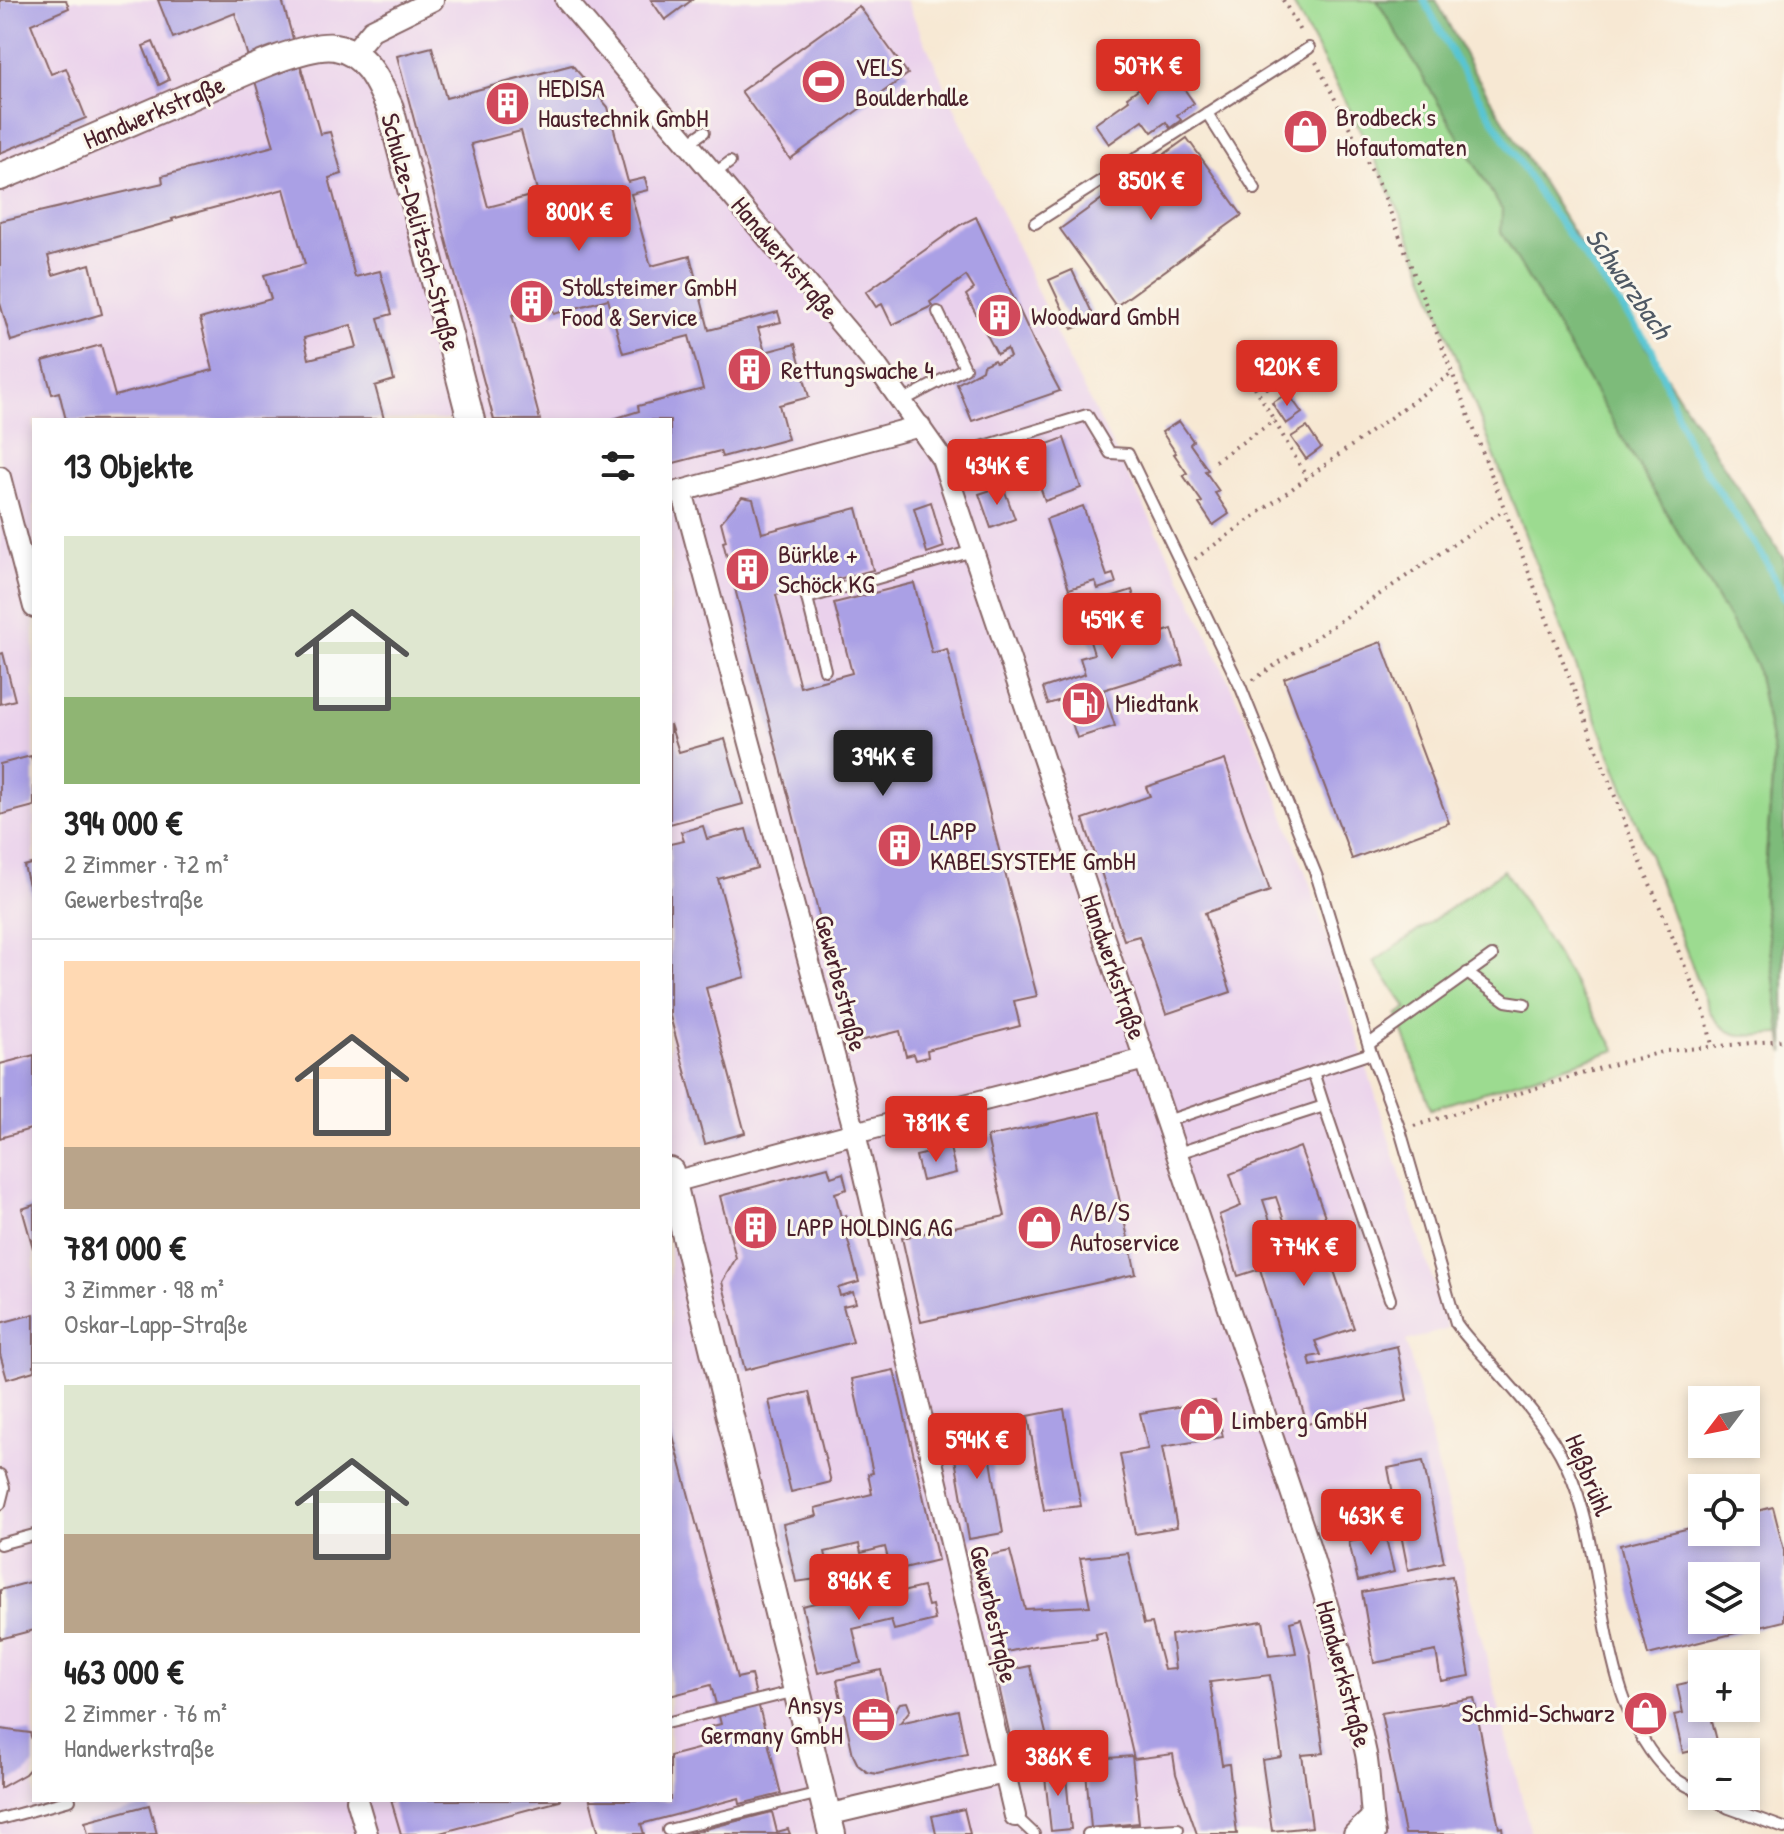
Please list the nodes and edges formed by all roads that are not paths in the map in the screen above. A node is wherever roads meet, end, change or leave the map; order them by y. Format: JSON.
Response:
{"nodes":[{"id":1,"x":433,"y":0,"type":"edge"},
{"id":2,"x":566,"y":0,"type":"edge"},
{"id":3,"x":1309,"y":48,"type":"road end"},
{"id":4,"x":352,"y":54,"type":"junction"},
{"id":5,"x":1207,"y":113,"type":"junction"},
{"id":6,"x":0,"y":177,"type":"edge"},
{"id":7,"x":1255,"y":189,"type":"dead end"},
{"id":8,"x":1035,"y":223,"type":"dead end"},
{"id":9,"x":938,"y":312,"type":"dead end"},
{"id":10,"x":902,"y":401,"type":"junction"},
{"id":11,"x":470,"y":418,"type":"edge"},
{"id":12,"x":920,"y":426,"type":"junction"},
{"id":13,"x":942,"y":459,"type":"junction"},
{"id":14,"x":0,"y":477,"type":"edge"},
{"id":15,"x":676,"y":493,"type":"edge"},
{"id":16,"x":973,"y":551,"type":"junction"},
{"id":17,"x":32,"y":599,"type":"edge"},
{"id":18,"x":825,"y":670,"type":"dead end"},
{"id":19,"x":1492,"y":956,"type":"dead end"},
{"id":20,"x":1467,"y":973,"type":"junction"},
{"id":21,"x":1525,"y":1004,"type":"dead end"},
{"id":22,"x":1370,"y":1048,"type":"junction"},
{"id":23,"x":1145,"y":1059,"type":"junction"},
{"id":24,"x":1313,"y":1072,"type":"junction"},
{"id":25,"x":1324,"y":1106,"type":"junction"},
{"id":26,"x":1167,"y":1121,"type":"junction"},
{"id":27,"x":855,"y":1133,"type":"junction"},
{"id":28,"x":1178,"y":1153,"type":"junction"},
{"id":29,"x":672,"y":1177,"type":"edge"},
{"id":30,"x":1390,"y":1299,"type":"dead end"},
{"id":31,"x":0,"y":1475,"type":"edge"},
{"id":32,"x":0,"y":1504,"type":"edge"},
{"id":33,"x":32,"y":1536,"type":"edge"},
{"id":34,"x":0,"y":1544,"type":"edge"},
{"id":35,"x":797,"y":1691,"type":"junction"},
{"id":36,"x":672,"y":1722,"type":"edge"},
{"id":37,"x":1004,"y":1773,"type":"junction"},
{"id":38,"x":1688,"y":1786,"type":"edge"},
{"id":39,"x":63,"y":1802,"type":"edge"},
{"id":40,"x":358,"y":1802,"type":"edge"},
{"id":41,"x":1734,"y":1810,"type":"edge"},
{"id":42,"x":827,"y":1814,"type":"edge"},
{"id":43,"x":1015,"y":1816,"type":"joint"},
{"id":44,"x":0,"y":1819,"type":"edge"},
{"id":45,"x":1373,"y":1826,"type":"edge"},
{"id":46,"x":1784,"y":1828,"type":"edge"},
{"id":47,"x":1178,"y":1829,"type":"dead end"},
{"id":48,"x":668,"y":1830,"type":"dead end"},
{"id":49,"x":367,"y":1834,"type":"edge"},
{"id":50,"x":1034,"y":1834,"type":"edge"},
{"id":51,"x":1088,"y":1834,"type":"edge"},
{"id":52,"x":1354,"y":1834,"type":"edge"}],
"edges":[{"from":1,"to":4,"type":"street"},
{"from":2,"to":10,"type":"street","name":"Handwerkstraße"},
{"from":3,"to":5,"type":"lane"},
{"from":4,"to":6,"type":"street","name":"Handwerkstraße"},
{"from":4,"to":11,"type":"street","name":"Schulze-Delitzsch-Straße"},
{"from":5,"to":7,"type":"lane"},
{"from":5,"to":8,"type":"lane"},
{"from":9,"to":10,"type":"lane"},
{"from":10,"to":12,"type":"street","name":"Handwerkstraße"},
{"from":12,"to":13,"type":"street","name":"Handwerkstraße"},
{"from":12,"to":15,"type":"street","name":"Gewerbestraße"},
{"from":13,"to":16,"type":"street","name":"Handwerkstraße"},
{"from":13,"to":22,"type":"lane","name":"Heßbrühl"},
{"from":14,"to":17,"type":"street"},
{"from":15,"to":27,"type":"street","name":"Gewerbestraße"},
{"from":16,"to":18,"type":"lane"},
{"from":16,"to":23,"type":"street","name":"Handwerkstraße"},
{"from":19,"to":20,"type":"lane"},
{"from":20,"to":21,"type":"lane"},
{"from":20,"to":22,"type":"lane"},
{"from":22,"to":24,"type":"lane"},
{"from":22,"to":38,"type":"lane","name":"Heßbrühl"},
{"from":23,"to":26,"type":"street","name":"Handwerkstraße"},
{"from":23,"to":27,"type":"street"},
{"from":24,"to":25,"type":"lane"},
{"from":24,"to":26,"type":"lane"},
{"from":25,"to":28,"type":"lane"},
{"from":25,"to":30,"type":"lane"},
{"from":26,"to":28,"type":"street","name":"Handwerkstraße"},
{"from":27,"to":29,"type":"street"},
{"from":27,"to":37,"type":"street","name":"Gewerbestraße"},
{"from":28,"to":45,"type":"street","name":"Handwerkstraße"},
{"from":29,"to":35,"type":"street"},
{"from":31,"to":32,"type":"lane"},
{"from":33,"to":34,"type":"lane"},
{"from":35,"to":36,"type":"lane"},
{"from":35,"to":42,"type":"street"},
{"from":37,"to":42,"type":"street"},
{"from":37,"to":43,"type":"street","name":"Gewerbestraße"},
{"from":39,"to":44,"type":"lane"},
{"from":40,"to":49,"type":"street"},
{"from":41,"to":46,"type":"lane","name":"Heßbrühl"},
{"from":42,"to":48,"type":"lane"},
{"from":43,"to":50,"type":"lane"},
{"from":45,"to":52,"type":"street","name":"Handwerkstraße"},
{"from":47,"to":51,"type":"lane"}]}
